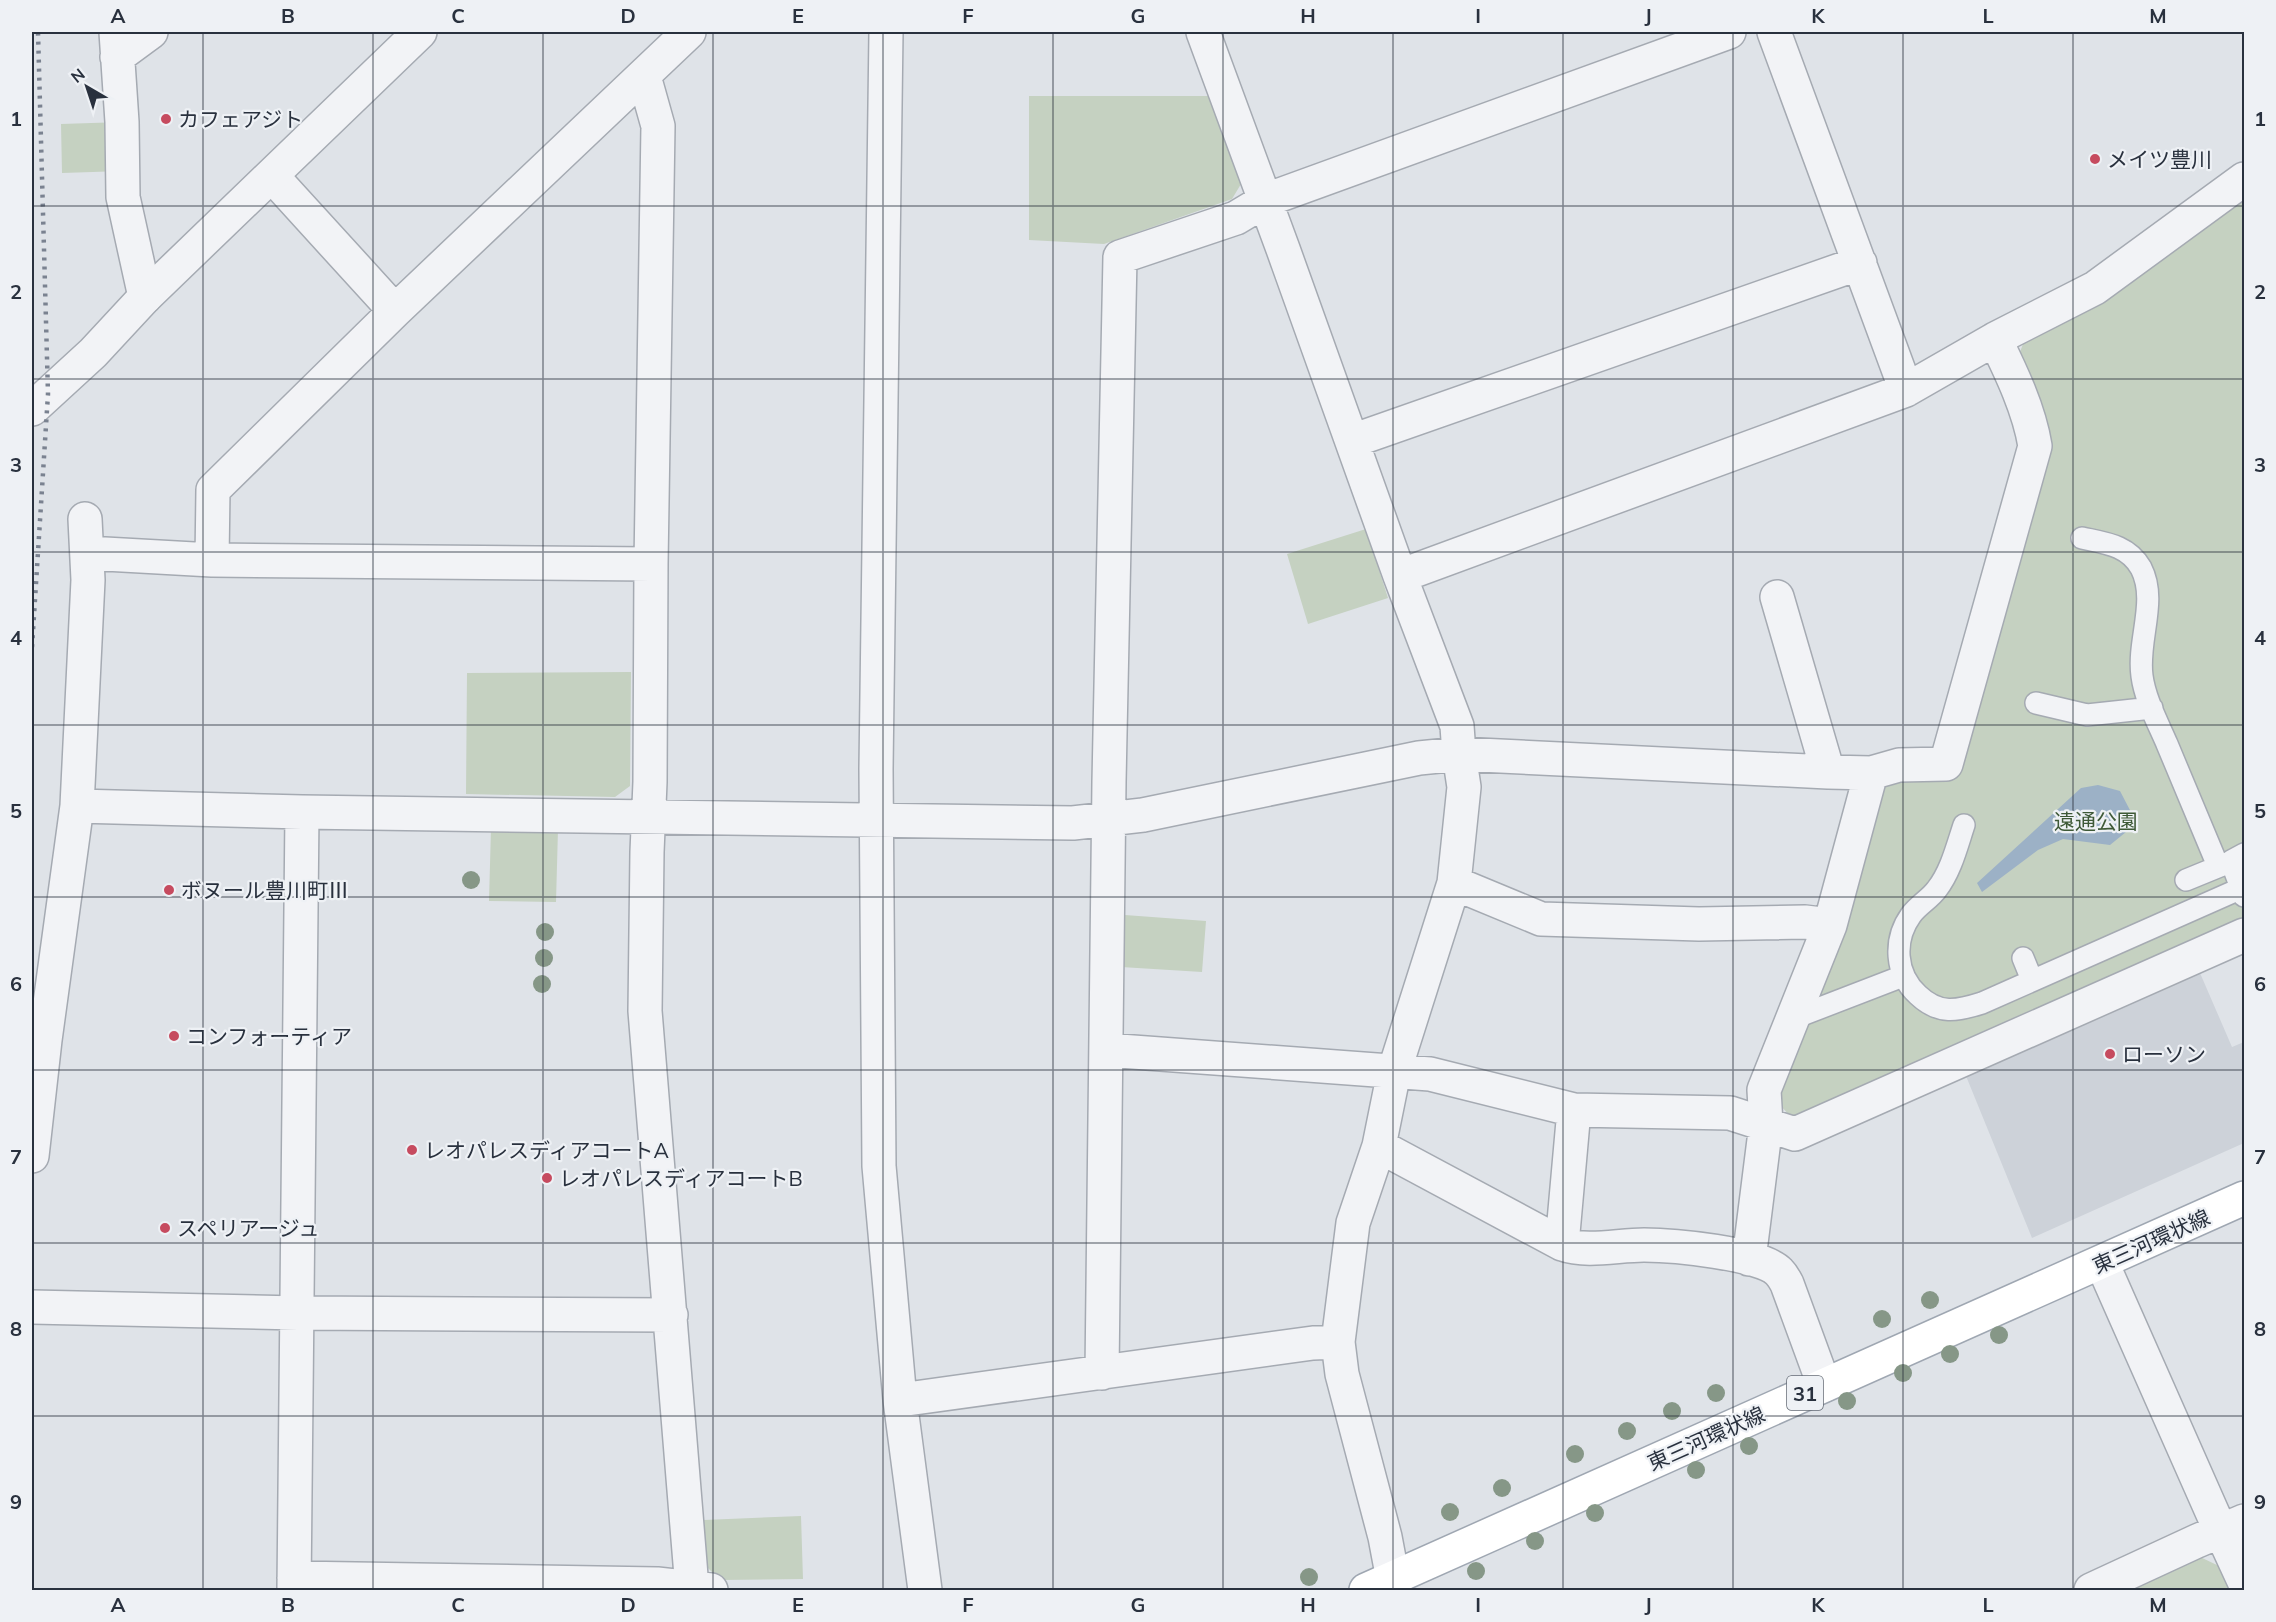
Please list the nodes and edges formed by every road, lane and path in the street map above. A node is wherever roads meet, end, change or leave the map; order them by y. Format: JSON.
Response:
{"nodes":[{"id":1,"x":152,"y":32,"type":"edge"},
{"id":2,"x":420,"y":32,"type":"edge"},
{"id":3,"x":689,"y":32,"type":"edge"},
{"id":4,"x":886,"y":32,"type":"edge"},
{"id":5,"x":1203,"y":32,"type":"edge"},
{"id":6,"x":1729,"y":32,"type":"edge"},
{"id":7,"x":1774,"y":32,"type":"edge"},
{"id":8,"x":116,"y":44,"type":"edge"},
{"id":9,"x":644,"y":76,"type":"junction"},
{"id":10,"x":272,"y":176,"type":"junction"},
{"id":11,"x":2244,"y":178,"type":"edge"},
{"id":12,"x":1266,"y":200,"type":"junction"},
{"id":13,"x":1860,"y":263,"type":"junction"},
{"id":14,"x":145,"y":297,"type":"junction"},
{"id":15,"x":395,"y":311,"type":"junction"},
{"id":16,"x":1995,"y":339,"type":"junction"},
{"id":17,"x":1906,"y":390,"type":"junction"},
{"id":18,"x":32,"y":409,"type":"edge"},
{"id":19,"x":1352,"y":441,"type":"junction"},
{"id":20,"x":85,"y":519,"type":"dead end"},
{"id":21,"x":2082,"y":538,"type":"dead end"},
{"id":22,"x":87,"y":554,"type":"junction"},
{"id":23,"x":212,"y":560,"type":"junction"},
{"id":24,"x":651,"y":564,"type":"junction"},
{"id":25,"x":1400,"y":576,"type":"junction"},
{"id":26,"x":1776,"y":597,"type":"dead end"},
{"id":27,"x":2036,"y":703,"type":"dead end"},
{"id":28,"x":2152,"y":708,"type":"junction"},
{"id":29,"x":1459,"y":754,"type":"junction"},
{"id":30,"x":1828,"y":772,"type":"junction"},
{"id":31,"x":1871,"y":773,"type":"junction"},
{"id":32,"x":77,"y":806,"type":"junction"},
{"id":33,"x":302,"y":812,"type":"junction"},
{"id":34,"x":648,"y":816,"type":"junction"},
{"id":35,"x":876,"y":819,"type":"junction"},
{"id":36,"x":1109,"y":819,"type":"junction"},
{"id":37,"x":1964,"y":825,"type":"dead end"},
{"id":38,"x":2231,"y":860,"type":"edge"},
{"id":39,"x":2186,"y":880,"type":"dead end"},
{"id":40,"x":1454,"y":883,"type":"junction"},
{"id":41,"x":2243,"y":890,"type":"edge"},
{"id":42,"x":1830,"y":925,"type":"junction"},
{"id":43,"x":2244,"y":935,"type":"edge"},
{"id":44,"x":2023,"y":958,"type":"dead end"},
{"id":45,"x":1903,"y":976,"type":"junction"},
{"id":46,"x":2032,"y":980,"type":"junction"},
{"id":47,"x":1794,"y":1018,"type":"junction"},
{"id":48,"x":1106,"y":1050,"type":"junction"},
{"id":49,"x":1394,"y":1072,"type":"junction"},
{"id":50,"x":1574,"y":1110,"type":"junction"},
{"id":51,"x":1766,"y":1124,"type":"junction"},
{"id":52,"x":1378,"y":1146,"type":"junction"},
{"id":53,"x":32,"y":1156,"type":"edge"},
{"id":54,"x":2244,"y":1198,"type":"edge"},
{"id":55,"x":1562,"y":1244,"type":"junction"},
{"id":56,"x":1749,"y":1259,"type":"junction"},
{"id":57,"x":2102,"y":1263,"type":"junction"},
{"id":58,"x":32,"y":1307,"type":"edge"},
{"id":59,"x":298,"y":1313,"type":"junction"},
{"id":60,"x":671,"y":1315,"type":"junction"},
{"id":61,"x":1338,"y":1342,"type":"junction"},
{"id":62,"x":1101,"y":1373,"type":"junction"},
{"id":63,"x":1824,"y":1385,"type":"junction"},
{"id":64,"x":900,"y":1400,"type":"junction"},
{"id":65,"x":2233,"y":1526,"type":"edge"},
{"id":66,"x":2244,"y":1581,"type":"edge"},
{"id":67,"x":294,"y":1584,"type":"edge"},
{"id":68,"x":1384,"y":1586,"type":"edge"},
{"id":69,"x":701,"y":1589,"type":"edge"},
{"id":70,"x":925,"y":1590,"type":"edge"},
{"id":71,"x":2091,"y":1590,"type":"edge"}],
"edges":[{"from":1,"to":8,"type":"street"},
{"from":2,"to":10,"type":"street"},
{"from":3,"to":9,"type":"street"},
{"from":4,"to":35,"type":"street"},
{"from":5,"to":12,"type":"street"},
{"from":6,"to":12,"type":"street"},
{"from":7,"to":13,"type":"street"},
{"from":8,"to":14,"type":"street"},
{"from":9,"to":15,"type":"street"},
{"from":9,"to":24,"type":"street"},
{"from":10,"to":14,"type":"street"},
{"from":10,"to":15,"type":"street"},
{"from":11,"to":16,"type":"street"},
{"from":12,"to":19,"type":"street"},
{"from":12,"to":36,"type":"street"},
{"from":13,"to":17,"type":"street"},
{"from":13,"to":19,"type":"street"},
{"from":14,"to":18,"type":"street"},
{"from":15,"to":23,"type":"street"},
{"from":16,"to":17,"type":"street"},
{"from":16,"to":31,"type":"street"},
{"from":17,"to":25,"type":"street"},
{"from":19,"to":25,"type":"street"},
{"from":20,"to":22,"type":"street"},
{"from":21,"to":28,"type":"lane"},
{"from":22,"to":23,"type":"street"},
{"from":22,"to":32,"type":"street"},
{"from":23,"to":24,"type":"street"},
{"from":24,"to":34,"type":"street"},
{"from":25,"to":29,"type":"street"},
{"from":26,"to":30,"type":"street"},
{"from":27,"to":28,"type":"lane"},
{"from":28,"to":38,"type":"lane"},
{"from":29,"to":30,"type":"street"},
{"from":29,"to":36,"type":"street"},
{"from":29,"to":40,"type":"street"},
{"from":30,"to":31,"type":"street"},
{"from":31,"to":42,"type":"street"},
{"from":32,"to":33,"type":"street"},
{"from":32,"to":53,"type":"street"},
{"from":33,"to":34,"type":"street"},
{"from":33,"to":59,"type":"street"},
{"from":34,"to":35,"type":"street"},
{"from":34,"to":60,"type":"street"},
{"from":35,"to":36,"type":"street"},
{"from":35,"to":64,"type":"street"},
{"from":36,"to":48,"type":"street"},
{"from":37,"to":45,"type":"lane"},
{"from":38,"to":39,"type":"lane"},
{"from":38,"to":41,"type":"lane"},
{"from":40,"to":42,"type":"street"},
{"from":40,"to":49,"type":"street"},
{"from":41,"to":46,"type":"lane"},
{"from":42,"to":47,"type":"street"},
{"from":43,"to":51,"type":"street"},
{"from":44,"to":46,"type":"lane"},
{"from":45,"to":46,"type":"lane"},
{"from":45,"to":47,"type":"lane"},
{"from":47,"to":51,"type":"street"},
{"from":48,"to":49,"type":"street"},
{"from":48,"to":62,"type":"street"},
{"from":49,"to":50,"type":"street"},
{"from":49,"to":52,"type":"street"},
{"from":50,"to":51,"type":"street"},
{"from":50,"to":55,"type":"street"},
{"from":51,"to":56,"type":"street"},
{"from":52,"to":55,"type":"street"},
{"from":52,"to":61,"type":"street"},
{"from":54,"to":57,"type":"main road","name":"東三河環状線","number":"31"},
{"from":55,"to":56,"type":"street"},
{"from":56,"to":63,"type":"street"},
{"from":57,"to":63,"type":"main road","name":"東三河環状線","number":"31"},
{"from":57,"to":65,"type":"street"},
{"from":58,"to":59,"type":"street"},
{"from":59,"to":60,"type":"street"},
{"from":59,"to":67,"type":"street"},
{"from":60,"to":69,"type":"street"},
{"from":61,"to":62,"type":"street"},
{"from":61,"to":68,"type":"street"},
{"from":62,"to":64,"type":"street"},
{"from":63,"to":68,"type":"main road","name":"東三河環状線","number":"31"},
{"from":64,"to":70,"type":"street"},
{"from":65,"to":66,"type":"street"},
{"from":65,"to":71,"type":"street"},
{"from":67,"to":69,"type":"street"}]}
